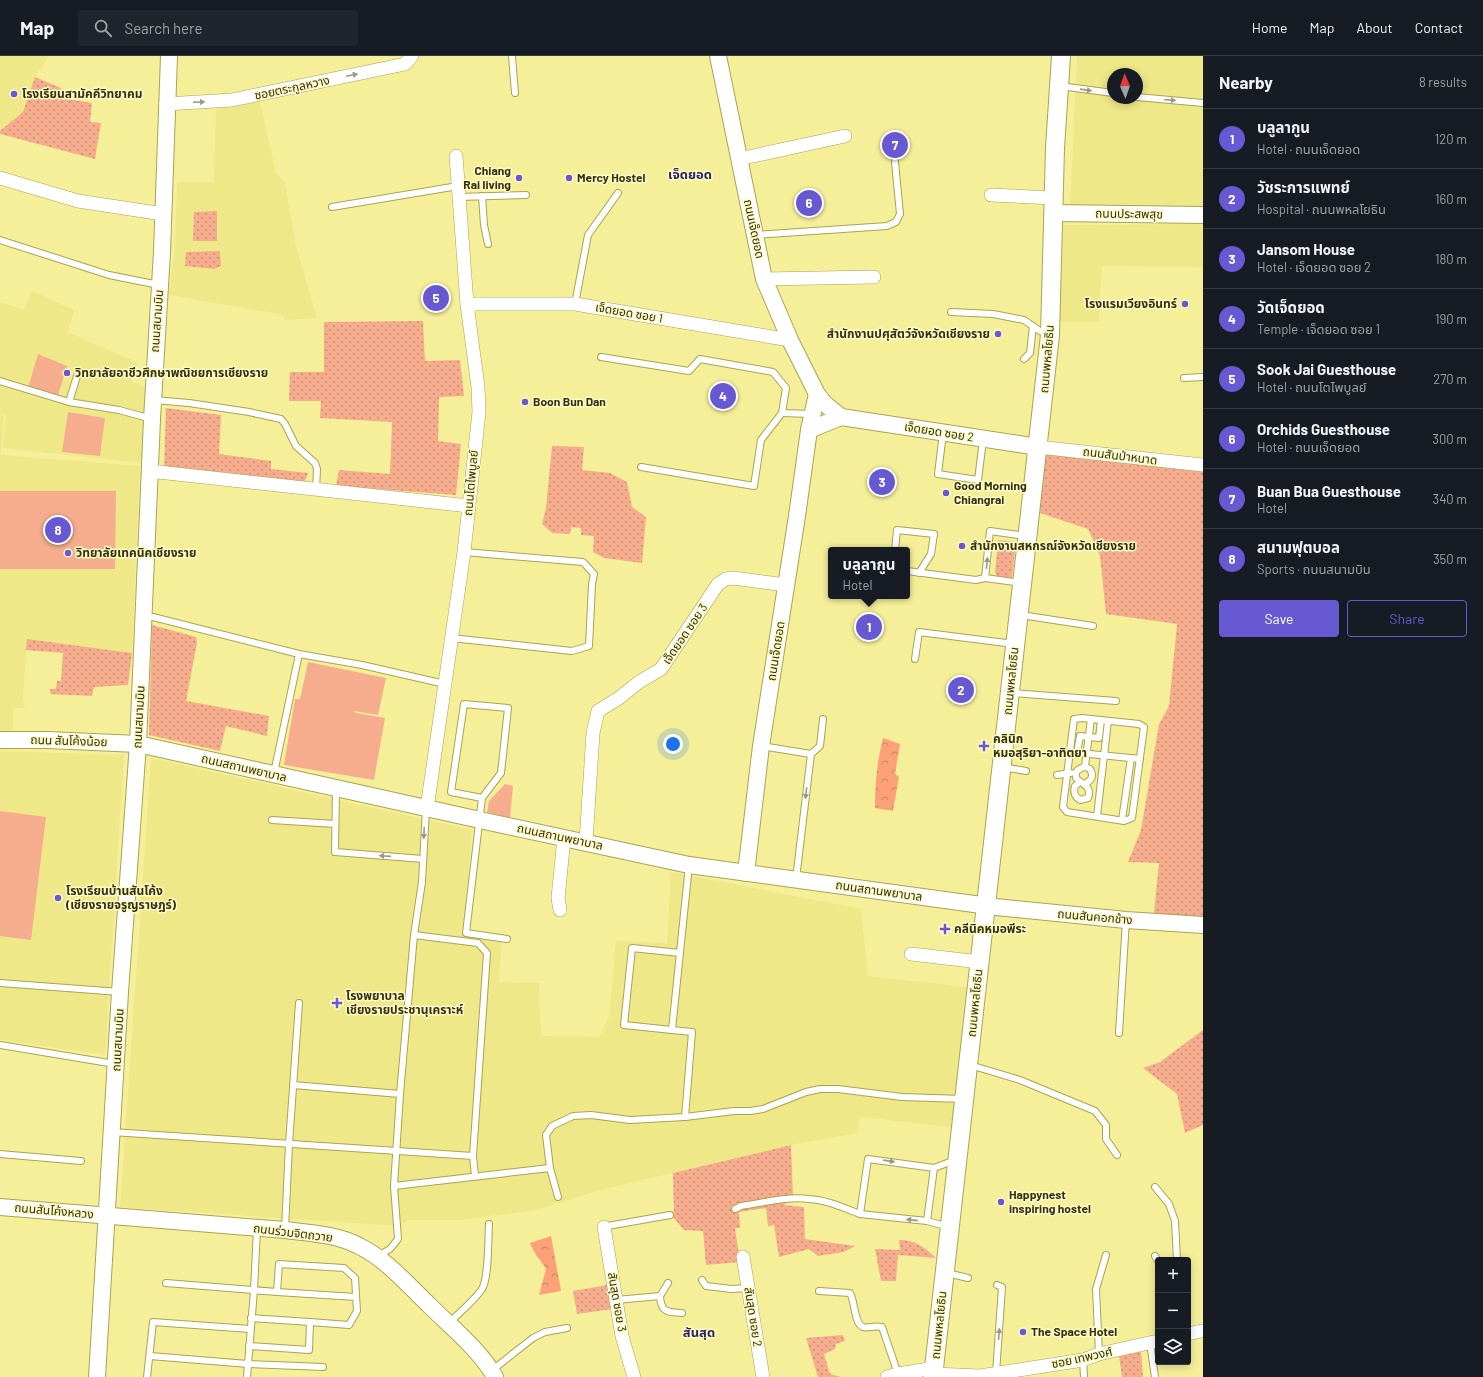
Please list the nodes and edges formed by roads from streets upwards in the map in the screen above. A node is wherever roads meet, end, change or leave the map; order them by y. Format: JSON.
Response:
{"nodes":[{"id":1,"x":169,"y":56,"type":"edge"},
{"id":2,"x":412,"y":56,"type":"edge"},
{"id":3,"x":718,"y":56,"type":"edge"},
{"id":4,"x":1061,"y":56,"type":"edge"},
{"id":5,"x":166,"y":104,"type":"junction"},
{"id":6,"x":845,"y":136,"type":"dead end"},
{"id":7,"x":456,"y":156,"type":"dead end"},
{"id":8,"x":739,"y":159,"type":"junction"},
{"id":9,"x":0,"y":178,"type":"edge"},
{"id":10,"x":991,"y":195,"type":"dead end"},
{"id":11,"x":1054,"y":206,"type":"junction"},
{"id":12,"x":163,"y":214,"type":"junction"},
{"id":13,"x":1203,"y":215,"type":"edge"},
{"id":14,"x":874,"y":277,"type":"dead end"},
{"id":15,"x":764,"y":279,"type":"junction"},
{"id":16,"x":467,"y":304,"type":"junction"},
{"id":17,"x":790,"y":340,"type":"junction"},
{"id":18,"x":817,"y":394,"type":"junction"},
{"id":19,"x":841,"y":417,"type":"junction"},
{"id":20,"x":809,"y":430,"type":"junction"},
{"id":21,"x":1038,"y":446,"type":"junction"},
{"id":22,"x":1203,"y":465,"type":"edge"},
{"id":23,"x":149,"y":471,"type":"junction"},
{"id":24,"x":469,"y":506,"type":"junction"},
{"id":25,"x":786,"y":586,"type":"junction"},
{"id":26,"x":0,"y":740,"type":"edge"},
{"id":27,"x":138,"y":744,"type":"junction"},
{"id":28,"x":427,"y":808,"type":"junction"},
{"id":29,"x":564,"y":838,"type":"junction"},
{"id":30,"x":586,"y":842,"type":"junction"},
{"id":31,"x":746,"y":873,"type":"junction"},
{"id":32,"x":986,"y":906,"type":"junction"},
{"id":33,"x":560,"y":910,"type":"dead end"},
{"id":34,"x":1203,"y":925,"type":"edge"},
{"id":35,"x":911,"y":954,"type":"dead end"},
{"id":36,"x":980,"y":962,"type":"junction"},
{"id":37,"x":0,"y":1206,"type":"edge"},
{"id":38,"x":108,"y":1215,"type":"junction"},
{"id":39,"x":601,"y":1227,"type":"road end"},
{"id":40,"x":743,"y":1257,"type":"dead end"},
{"id":41,"x":1154,"y":1342,"type":"edge"},
{"id":42,"x":934,"y":1373,"type":"edge"},
{"id":43,"x":493,"y":1374,"type":"edge"},
{"id":44,"x":892,"y":1375,"type":"edge"},
{"id":45,"x":97,"y":1377,"type":"edge"},
{"id":46,"x":634,"y":1377,"type":"edge"},
{"id":47,"x":763,"y":1377,"type":"edge"}],
"edges":[{"from":1,"to":5,"type":"street","name":"ถนนสนามบิน"},
{"from":5,"to":2,"type":"street","name":"ซอยตระกูลหวาง","one_way":true},
{"from":3,"to":8,"type":"street","name":"ถนนเจ็ดยอด"},
{"from":4,"to":11,"type":"main road","name":"ถนนพหลโยธิน"},
{"from":5,"to":12,"type":"street","name":"ถนนสนามบิน"},
{"from":6,"to":8,"type":"street"},
{"from":7,"to":16,"type":"street","name":"ถนนโตไพบูลย์"},
{"from":8,"to":15,"type":"street","name":"ถนนเจ็ดยอด"},
{"from":9,"to":12,"type":"street"},
{"from":10,"to":11,"type":"street"},
{"from":11,"to":13,"type":"street","name":"ถนนประสพสุข"},
{"from":11,"to":21,"type":"main road","name":"ถนนพหลโยธิน"},
{"from":12,"to":23,"type":"street","name":"ถนนสนามบิน"},
{"from":14,"to":15,"type":"street"},
{"from":15,"to":17,"type":"street","name":"ถนนเจ็ดยอด"},
{"from":16,"to":17,"type":"street","name":"เจ็ดยอด ซอย 1"},
{"from":16,"to":24,"type":"street","name":"ถนนโตไพบูลย์"},
{"from":17,"to":18,"type":"street","name":"ถนนเจ็ดยอด"},
{"from":18,"to":19,"type":"street","name":"ถนนเจ็ดยอด"},
{"from":18,"to":20,"type":"street","name":"ถนนเจ็ดยอด"},
{"from":19,"to":20,"type":"street"},
{"from":19,"to":21,"type":"street","name":"เจ็ดยอด ซอย 2"},
{"from":20,"to":25,"type":"street","name":"ถนนเจ็ดยอด"},
{"from":21,"to":22,"type":"street","name":"ถนนสันป่าหนาด"},
{"from":21,"to":32,"type":"main road","name":"ถนนพหลโยธิน"},
{"from":23,"to":24,"type":"street"},
{"from":23,"to":27,"type":"street","name":"ถนนสนามบิน"},
{"from":24,"to":28,"type":"street","name":"ถนนโตไพบูลย์"},
{"from":25,"to":30,"type":"street","name":"เจ็ดยอด ซอย 3"},
{"from":25,"to":31,"type":"street","name":"ถนนเจ็ดยอด"},
{"from":26,"to":27,"type":"street","name":"ถนน สันโค้งน้อย"},
{"from":27,"to":28,"type":"street","name":"ถนนสถานพยาบาล"},
{"from":27,"to":38,"type":"street","name":"ถนนสนามบิน"},
{"from":28,"to":29,"type":"street","name":"ถนนสถานพยาบาล"},
{"from":29,"to":30,"type":"street","name":"ถนนสถานพยาบาล"},
{"from":29,"to":33,"type":"street"},
{"from":30,"to":31,"type":"street","name":"ถนนสถานพยาบาล"},
{"from":31,"to":32,"type":"street","name":"ถนนสถานพยาบาล"},
{"from":32,"to":34,"type":"street","name":"ถนนสันคอกช้าง"},
{"from":32,"to":36,"type":"main road","name":"ถนนพหลโยธิน"},
{"from":35,"to":36,"type":"street"},
{"from":36,"to":42,"type":"main road","name":"ถนนพหลโยธิน"},
{"from":37,"to":38,"type":"street","name":"ถนนสันโค้งหลวง"},
{"from":38,"to":43,"type":"street","name":"ถนนร่วมจิตถวาย"},
{"from":38,"to":45,"type":"street","name":"ถนนสนามบิน"},
{"from":39,"to":46,"type":"street","name":"สันสุด ซอย 3"},
{"from":40,"to":47,"type":"street","name":"สันสุด ซอย 2"},
{"from":41,"to":42,"type":"street","name":"ซอย เทพวงศ์"},
{"from":42,"to":44,"type":"street","name":"ซอย เทพวงศ์"}]}
